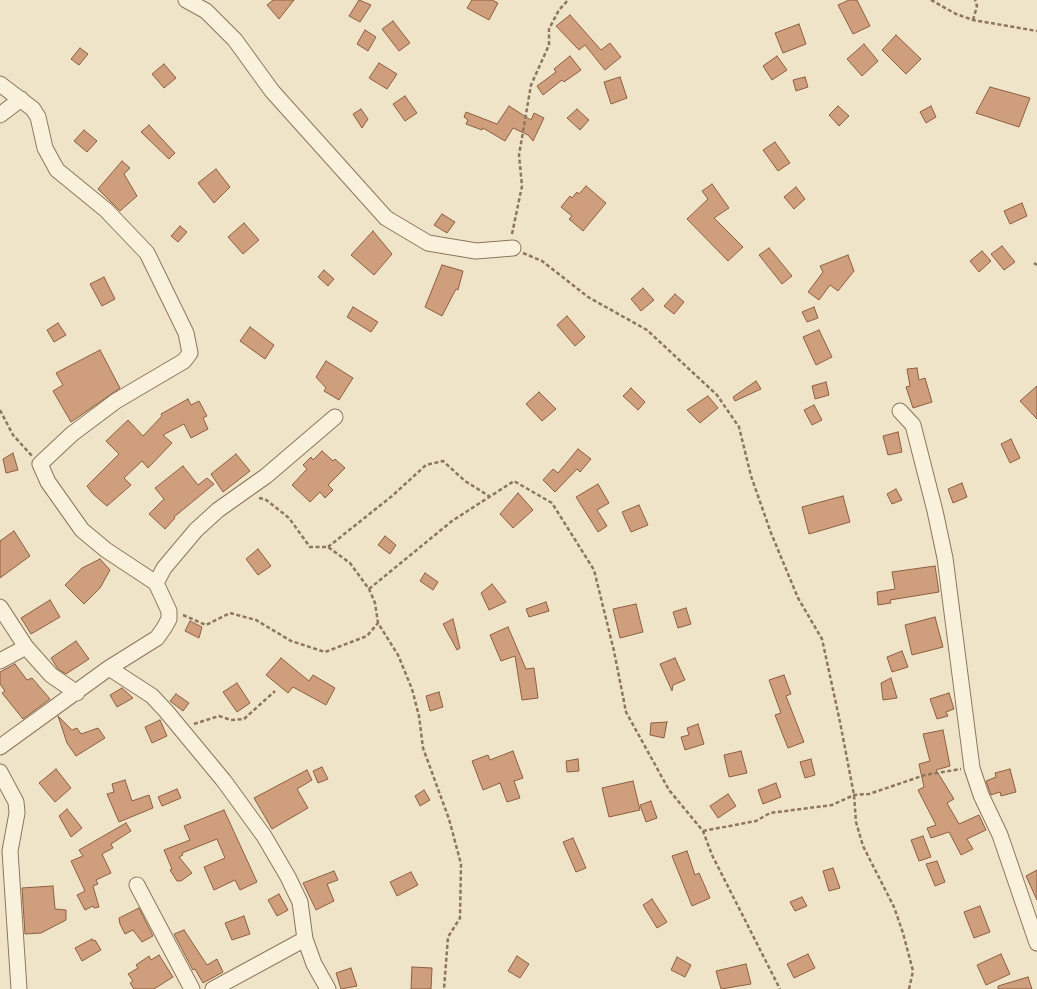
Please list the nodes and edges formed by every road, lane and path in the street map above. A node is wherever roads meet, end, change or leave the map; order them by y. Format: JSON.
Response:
{"nodes":[{"id":1,"x":186,"y":0,"type":"edge"},
{"id":2,"x":568,"y":0,"type":"edge"},
{"id":3,"x":932,"y":0,"type":"edge"},
{"id":4,"x":975,"y":0,"type":"edge"},
{"id":5,"x":973,"y":20,"type":"junction"},
{"id":6,"x":1037,"y":31,"type":"edge"},
{"id":7,"x":0,"y":84,"type":"edge"},
{"id":8,"x":21,"y":99,"type":"junction"},
{"id":9,"x":0,"y":116,"type":"edge"},
{"id":10,"x":513,"y":248,"type":"junction"},
{"id":11,"x":0,"y":410,"type":"edge"},
{"id":12,"x":900,"y":411,"type":"dead end"},
{"id":13,"x":335,"y":418,"type":"dead end"},
{"id":14,"x":40,"y":464,"type":"junction"},
{"id":15,"x":240,"y":494,"type":"junction"},
{"id":16,"x":489,"y":496,"type":"junction"},
{"id":17,"x":328,"y":547,"type":"junction"},
{"id":18,"x":156,"y":583,"type":"junction"},
{"id":19,"x":369,"y":589,"type":"junction"},
{"id":20,"x":0,"y":607,"type":"edge"},
{"id":21,"x":169,"y":611,"type":"junction"},
{"id":22,"x":378,"y":623,"type":"junction"},
{"id":23,"x":26,"y":647,"type":"junction"},
{"id":24,"x":0,"y":661,"type":"edge"},
{"id":25,"x":109,"y":668,"type":"junction"},
{"id":26,"x":275,"y":690,"type":"dead end"},
{"id":27,"x":77,"y":693,"type":"junction"},
{"id":28,"x":181,"y":728,"type":"junction"},
{"id":29,"x":0,"y":747,"type":"edge"},
{"id":30,"x":972,"y":768,"type":"junction"},
{"id":31,"x":0,"y":772,"type":"edge"},
{"id":32,"x":854,"y":795,"type":"junction"},
{"id":33,"x":703,"y":831,"type":"junction"},
{"id":34,"x":138,"y":885,"type":"dead end"},
{"id":35,"x":305,"y":939,"type":"junction"},
{"id":36,"x":1037,"y":943,"type":"edge"},
{"id":37,"x":19,"y":989,"type":"edge"},
{"id":38,"x":192,"y":989,"type":"edge"},
{"id":39,"x":213,"y":989,"type":"edge"},
{"id":40,"x":328,"y":989,"type":"edge"},
{"id":41,"x":444,"y":989,"type":"edge"},
{"id":42,"x":780,"y":989,"type":"edge"},
{"id":43,"x":909,"y":989,"type":"edge"}],
"edges":[{"from":1,"to":10,"type":"street"},
{"from":2,"to":10,"type":"path"},
{"from":3,"to":5,"type":"path"},
{"from":4,"to":5,"type":"path"},
{"from":5,"to":6,"type":"path"},
{"from":7,"to":8,"type":"street"},
{"from":8,"to":9,"type":"street"},
{"from":8,"to":14,"type":"street"},
{"from":10,"to":32,"type":"path"},
{"from":11,"to":14,"type":"path"},
{"from":12,"to":30,"type":"street"},
{"from":13,"to":15,"type":"street"},
{"from":14,"to":18,"type":"street"},
{"from":15,"to":17,"type":"path"},
{"from":15,"to":18,"type":"street"},
{"from":16,"to":17,"type":"path"},
{"from":16,"to":19,"type":"path"},
{"from":16,"to":33,"type":"path"},
{"from":17,"to":19,"type":"path"},
{"from":18,"to":21,"type":"street"},
{"from":19,"to":22,"type":"path"},
{"from":20,"to":23,"type":"street"},
{"from":21,"to":22,"type":"path"},
{"from":21,"to":25,"type":"street"},
{"from":22,"to":41,"type":"path"},
{"from":23,"to":24,"type":"street"},
{"from":23,"to":27,"type":"street"},
{"from":25,"to":27,"type":"street"},
{"from":25,"to":28,"type":"street"},
{"from":26,"to":28,"type":"path"},
{"from":27,"to":29,"type":"street"},
{"from":28,"to":35,"type":"street"},
{"from":30,"to":32,"type":"path"},
{"from":30,"to":36,"type":"street"},
{"from":31,"to":37,"type":"street"},
{"from":32,"to":33,"type":"path"},
{"from":32,"to":43,"type":"path"},
{"from":33,"to":42,"type":"path"},
{"from":34,"to":38,"type":"street"},
{"from":35,"to":39,"type":"street"},
{"from":35,"to":40,"type":"street"}]}
